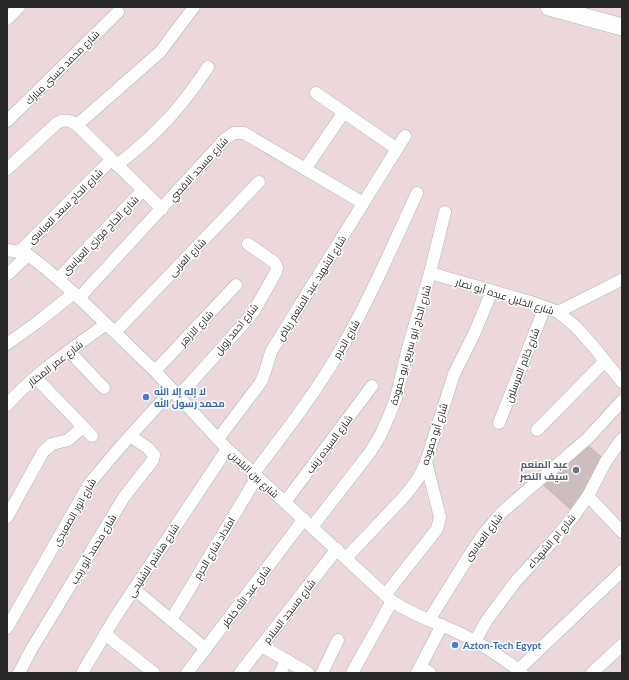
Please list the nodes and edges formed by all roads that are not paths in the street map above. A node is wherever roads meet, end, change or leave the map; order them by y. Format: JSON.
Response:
{"nodes":[{"id":1,"x":19,"y":7,"type":"edge"},
{"id":2,"x":194,"y":7,"type":"edge"},
{"id":3,"x":558,"y":8,"type":"edge"},
{"id":4,"x":118,"y":12,"type":"dead end"},
{"id":5,"x":7,"y":19,"type":"edge"},
{"id":6,"x":622,"y":27,"type":"edge"},
{"id":7,"x":208,"y":67,"type":"dead end"},
{"id":8,"x":316,"y":93,"type":"dead end"},
{"id":9,"x":344,"y":112,"type":"junction"},
{"id":10,"x":7,"y":122,"type":"edge"},
{"id":11,"x":77,"y":125,"type":"junction"},
{"id":12,"x":405,"y":136,"type":"dead end"},
{"id":13,"x":397,"y":149,"type":"junction"},
{"id":14,"x":114,"y":163,"type":"junction"},
{"id":15,"x":305,"y":169,"type":"junction"},
{"id":16,"x":7,"y":170,"type":"edge"},
{"id":17,"x":259,"y":182,"type":"dead end"},
{"id":18,"x":142,"y":191,"type":"junction"},
{"id":19,"x":417,"y":193,"type":"dead end"},
{"id":20,"x":362,"y":203,"type":"junction"},
{"id":21,"x":162,"y":209,"type":"junction"},
{"id":22,"x":445,"y":212,"type":"dead end"},
{"id":23,"x":248,"y":244,"type":"dead end"},
{"id":24,"x":18,"y":252,"type":"edge"},
{"id":25,"x":430,"y":273,"type":"junction"},
{"id":26,"x":7,"y":274,"type":"edge"},
{"id":27,"x":58,"y":280,"type":"junction"},
{"id":28,"x":621,"y":280,"type":"dead end"},
{"id":29,"x":236,"y":285,"type":"dead end"},
{"id":30,"x":492,"y":292,"type":"junction"},
{"id":31,"x":76,"y":296,"type":"junction"},
{"id":32,"x":545,"y":307,"type":"junction"},
{"id":33,"x":558,"y":312,"type":"junction"},
{"id":34,"x":110,"y":328,"type":"junction"},
{"id":35,"x":7,"y":344,"type":"edge"},
{"id":36,"x":70,"y":351,"type":"junction"},
{"id":37,"x":605,"y":360,"type":"junction"},
{"id":38,"x":155,"y":371,"type":"junction"},
{"id":39,"x":36,"y":378,"type":"junction"},
{"id":40,"x":622,"y":382,"type":"edge"},
{"id":41,"x":372,"y":386,"type":"dead end"},
{"id":42,"x":104,"y":388,"type":"dead end"},
{"id":43,"x":175,"y":394,"type":"junction"},
{"id":44,"x":622,"y":401,"type":"edge"},
{"id":45,"x":7,"y":405,"type":"edge"},
{"id":46,"x":499,"y":423,"type":"dead end"},
{"id":47,"x":83,"y":427,"type":"junction"},
{"id":48,"x":537,"y":430,"type":"dead end"},
{"id":49,"x":92,"y":436,"type":"dead end"},
{"id":50,"x":130,"y":436,"type":"junction"},
{"id":51,"x":218,"y":439,"type":"junction"},
{"id":52,"x":622,"y":439,"type":"edge"},
{"id":53,"x":227,"y":448,"type":"junction"},
{"id":54,"x":426,"y":462,"type":"junction"},
{"id":55,"x":256,"y":475,"type":"junction"},
{"id":56,"x":588,"y":496,"type":"junction"},
{"id":57,"x":285,"y":502,"type":"junction"},
{"id":58,"x":8,"y":513,"type":"edge"},
{"id":59,"x":308,"y":523,"type":"junction"},
{"id":60,"x":622,"y":532,"type":"edge"},
{"id":61,"x":337,"y":549,"type":"junction"},
{"id":62,"x":346,"y":558,"type":"junction"},
{"id":63,"x":622,"y":571,"type":"edge"},
{"id":64,"x":134,"y":589,"type":"junction"},
{"id":65,"x":389,"y":598,"type":"junction"},
{"id":66,"x":171,"y":620,"type":"junction"},
{"id":67,"x":429,"y":620,"type":"junction"},
{"id":68,"x":442,"y":625,"type":"junction"},
{"id":69,"x":7,"y":628,"type":"edge"},
{"id":70,"x":106,"y":634,"type":"junction"},
{"id":71,"x":338,"y":640,"type":"dead end"},
{"id":72,"x":475,"y":641,"type":"junction"},
{"id":73,"x":622,"y":645,"type":"edge"},
{"id":74,"x":262,"y":646,"type":"junction"},
{"id":75,"x":206,"y":649,"type":"junction"},
{"id":76,"x":287,"y":660,"type":"junction"},
{"id":77,"x":515,"y":670,"type":"edge"},
{"id":78,"x":422,"y":671,"type":"edge"},
{"id":79,"x":19,"y":673,"type":"edge"},
{"id":80,"x":82,"y":673,"type":"edge"},
{"id":81,"x":154,"y":673,"type":"edge"},
{"id":82,"x":187,"y":673,"type":"edge"},
{"id":83,"x":240,"y":673,"type":"edge"},
{"id":84,"x":280,"y":673,"type":"edge"},
{"id":85,"x":308,"y":673,"type":"edge"},
{"id":86,"x":322,"y":673,"type":"edge"},
{"id":87,"x":352,"y":673,"type":"edge"},
{"id":88,"x":592,"y":673,"type":"edge"}],
"edges":[{"from":1,"to":5,"type":"street"},
{"from":2,"to":11,"type":"street"},
{"from":3,"to":6,"type":"street"},
{"from":4,"to":10,"type":"street","name":"شارع محمد حسنى مبارك"},
{"from":7,"to":14,"type":"street","name":"شارع الحاج سعد العباسى"},
{"from":8,"to":9,"type":"street"},
{"from":9,"to":13,"type":"street"},
{"from":9,"to":15,"type":"street"},
{"from":11,"to":14,"type":"street"},
{"from":11,"to":16,"type":"street"},
{"from":12,"to":13,"type":"street","name":"شارع الشهيد عبد المنعم رياض"},
{"from":13,"to":20,"type":"street","name":"شارع الشهيد عبد المنعم رياض"},
{"from":14,"to":18,"type":"street"},
{"from":14,"to":24,"type":"street","name":"شارع الحاج سعد العباسى"},
{"from":15,"to":20,"type":"street","name":"شارع مسجد الاقصي"},
{"from":15,"to":21,"type":"street","name":"شارع مسجد الاقصي"},
{"from":17,"to":34,"type":"street","name":"شارع العربى"},
{"from":18,"to":21,"type":"street"},
{"from":18,"to":27,"type":"street","name":"شارع الحاج فوزي العباسى"},
{"from":19,"to":55,"type":"street","name":"شارع الحرم"},
{"from":20,"to":51,"type":"street","name":"شارع الشهيد عبد المنعم رياض"},
{"from":21,"to":31,"type":"street","name":"شارع مسجد الاقصي"},
{"from":22,"to":25,"type":"street","name":"شارع الحاج ابو سريع ابو حمودة"},
{"from":23,"to":43,"type":"street","name":"شارع احمد زويل"},
{"from":24,"to":26,"type":"street","name":"شارع الحاج سعد العباسى"},
{"from":24,"to":27,"type":"street","name":"شارع بين البلدين"},
{"from":25,"to":30,"type":"street","name":"شارع الخليل عبده أبو نصار"},
{"from":25,"to":59,"type":"street","name":"شارع الحاج ابو سريع ابو حمودة"},
{"from":27,"to":31,"type":"street","name":"شارع بين البلدين"},
{"from":28,"to":33,"type":"street"},
{"from":29,"to":38,"type":"street","name":"شارع الازهر"},
{"from":30,"to":32,"type":"street","name":"شارع الخليل عبده أبو نصار"},
{"from":30,"to":54,"type":"street","name":"شارع أبو حموده"},
{"from":31,"to":34,"type":"street","name":"شارع بين البلدين"},
{"from":31,"to":35,"type":"street","name":"شارع مسجد الاقصي"},
{"from":32,"to":33,"type":"street","name":"شارع الخليل عبده أبو نصار"},
{"from":32,"to":46,"type":"street","name":"شارع خاتم المرسلين"},
{"from":33,"to":37,"type":"street","name":"شارع الخليل عبده أبو نصار"},
{"from":34,"to":36,"type":"street","name":"شارع عمر المختار"},
{"from":34,"to":38,"type":"street","name":"شارع بين البلدين"},
{"from":36,"to":39,"type":"street","name":"شارع عمر المختار"},
{"from":36,"to":42,"type":"street"},
{"from":37,"to":40,"type":"street","name":"شارع الخليل عبده أبو نصار"},
{"from":37,"to":48,"type":"street"},
{"from":38,"to":43,"type":"street","name":"شارع بين البلدين"},
{"from":39,"to":45,"type":"street","name":"شارع عمر المختار"},
{"from":39,"to":47,"type":"street"},
{"from":41,"to":57,"type":"street","name":"شارع السيده زينب"},
{"from":43,"to":50,"type":"street","name":"شارع انور الصعيدى"},
{"from":43,"to":51,"type":"street","name":"شارع بين البلدين"},
{"from":44,"to":67,"type":"street","name":"شارع العباسى"},
{"from":47,"to":49,"type":"street"},
{"from":47,"to":58,"type":"street"},
{"from":50,"to":69,"type":"street","name":"شارع انور الصعيدى"},
{"from":50,"to":79,"type":"street","name":"شارع محمد أبو رجب"},
{"from":51,"to":53,"type":"street","name":"شارع بين البلدين"},
{"from":52,"to":56,"type":"street","name":"شارع ام الشهداء"},
{"from":53,"to":55,"type":"street","name":"شارع بين البلدين"},
{"from":53,"to":64,"type":"street","name":"شارع هاشم الشليحى"},
{"from":54,"to":62,"type":"street","name":"شارع أبو حموده"},
{"from":54,"to":65,"type":"street"},
{"from":55,"to":57,"type":"street","name":"شارع بين البلدين"},
{"from":55,"to":66,"type":"street","name":"امتداد شارع الحرم"},
{"from":56,"to":60,"type":"street"},
{"from":56,"to":72,"type":"street","name":"شارع ام الشهداء"},
{"from":57,"to":59,"type":"street","name":"شارع بين البلدين"},
{"from":59,"to":61,"type":"street","name":"شارع بين البلدين"},
{"from":59,"to":75,"type":"street","name":"شارع عبد الله خاطر"},
{"from":61,"to":62,"type":"street","name":"شارع بين البلدين"},
{"from":61,"to":74,"type":"street","name":"شارع مسجد السلام"},
{"from":62,"to":65,"type":"street","name":"شارع بين البلدين"},
{"from":63,"to":77,"type":"street"},
{"from":64,"to":66,"type":"street"},
{"from":64,"to":70,"type":"street","name":"شارع هاشم الشليحى"},
{"from":65,"to":67,"type":"street","name":"شارع بين البلدين"},
{"from":65,"to":87,"type":"street"},
{"from":66,"to":75,"type":"street"},
{"from":67,"to":68,"type":"street","name":"شارع بين البلدين"},
{"from":68,"to":72,"type":"street","name":"شارع بين البلدين"},
{"from":68,"to":78,"type":"street"},
{"from":70,"to":80,"type":"street","name":"شارع هاشم الشليحى"},
{"from":70,"to":81,"type":"street"},
{"from":71,"to":86,"type":"street"},
{"from":72,"to":77,"type":"street","name":"شارع بين البلدين"},
{"from":73,"to":88,"type":"street"},
{"from":74,"to":76,"type":"street"},
{"from":74,"to":83,"type":"street","name":"شارع مسجد السلام"},
{"from":75,"to":82,"type":"street","name":"شارع عبد الله خاطر"},
{"from":76,"to":84,"type":"street"},
{"from":76,"to":85,"type":"street"}]}
